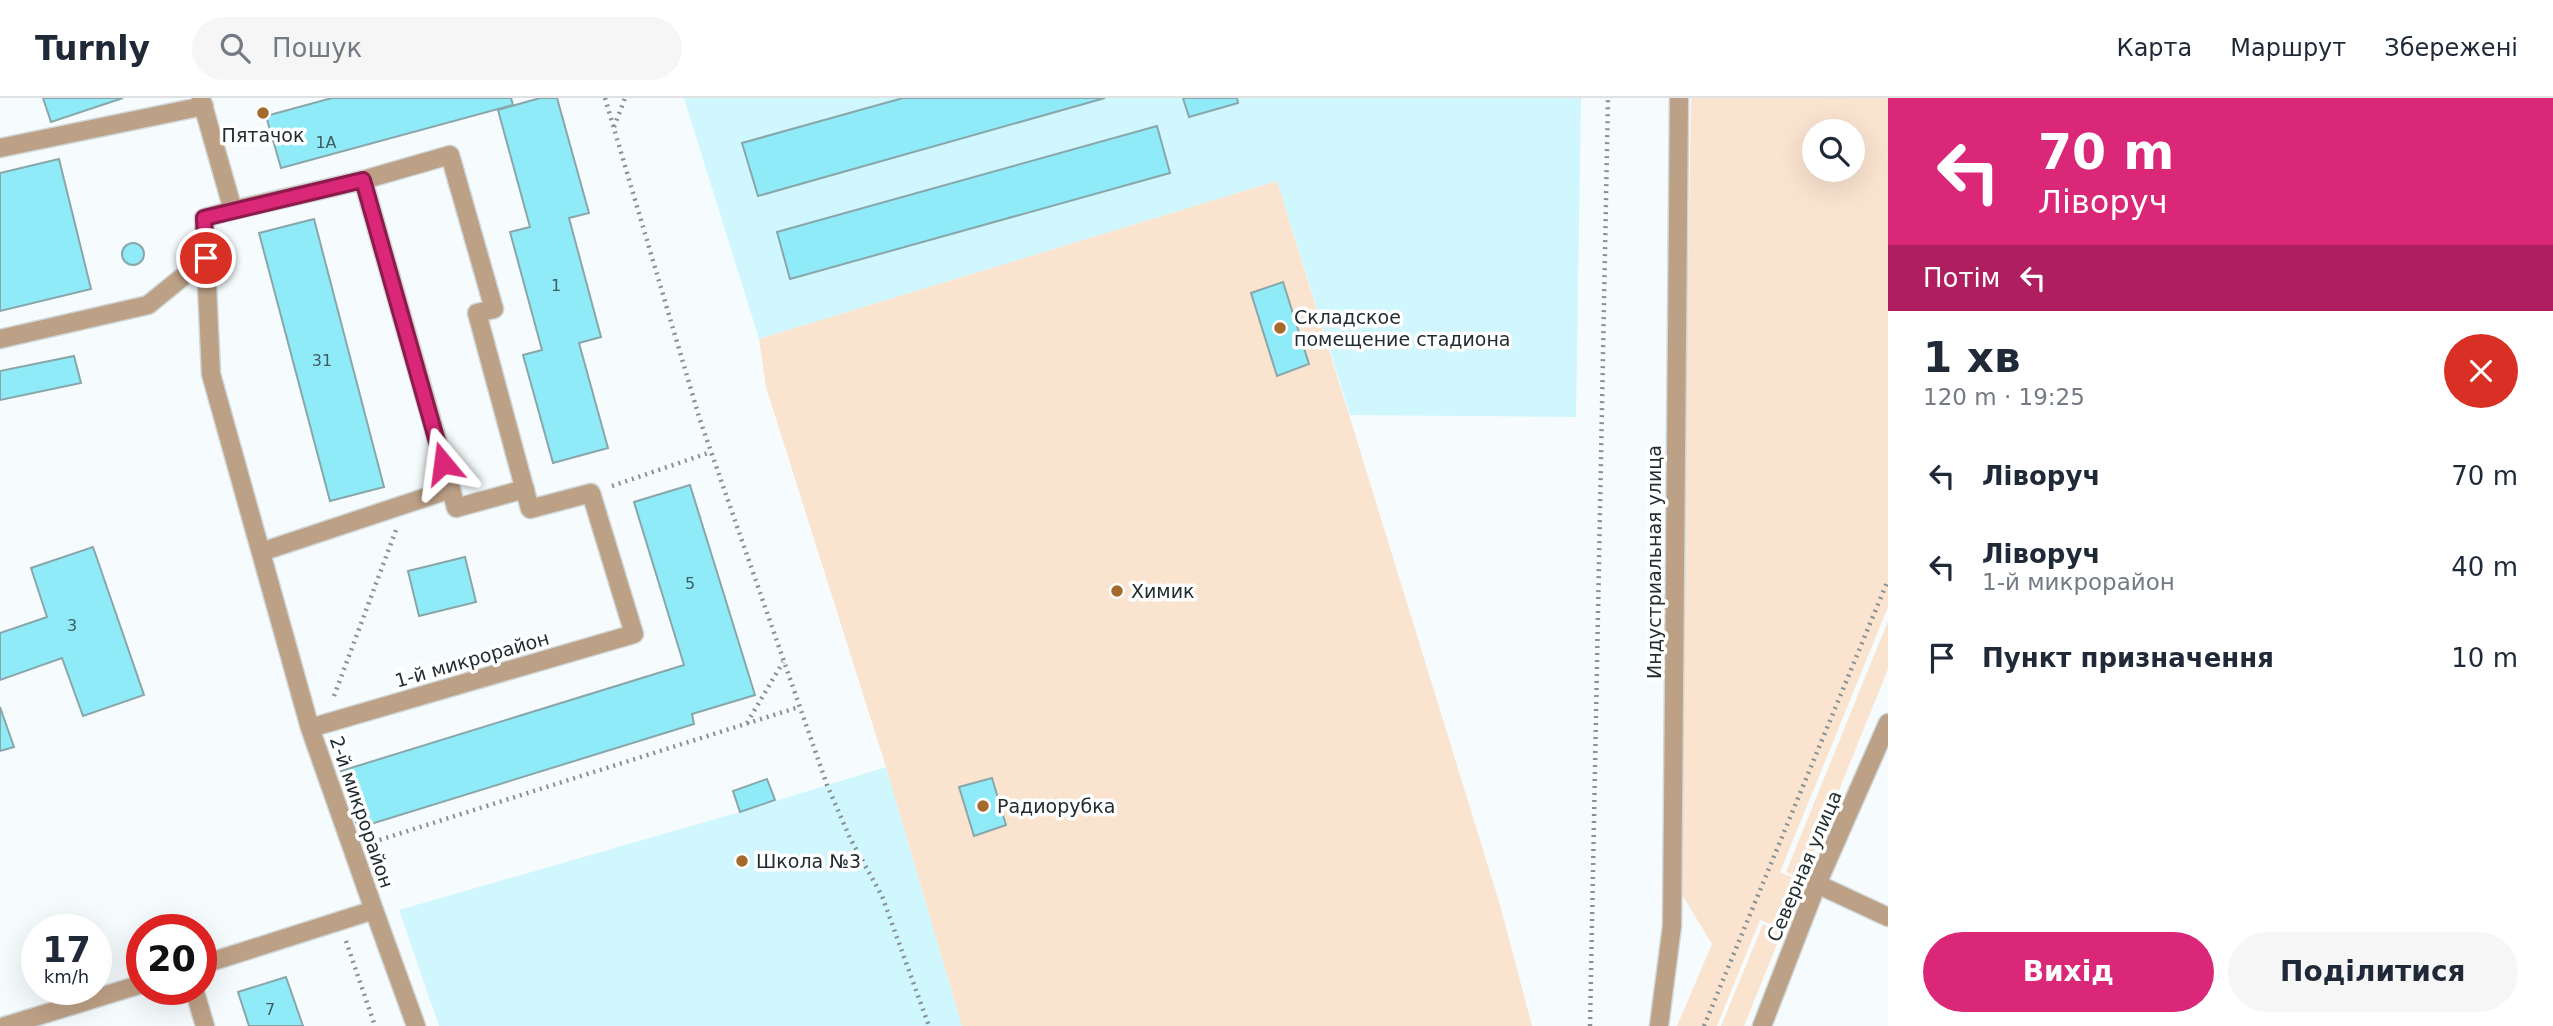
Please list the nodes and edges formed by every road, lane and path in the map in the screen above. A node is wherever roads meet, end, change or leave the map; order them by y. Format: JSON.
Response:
{"nodes":[{"id":1,"x":605,"y":98,"type":"edge"},
{"id":2,"x":625,"y":98,"type":"edge"},
{"id":3,"x":1608,"y":98,"type":"edge"},
{"id":4,"x":1679,"y":98,"type":"edge"},
{"id":5,"x":202,"y":102,"type":"edge"},
{"id":6,"x":614,"y":127,"type":"junction"},
{"id":7,"x":0,"y":148,"type":"edge"},
{"id":8,"x":363,"y":180,"type":"junction"},
{"id":9,"x":233,"y":210,"type":"junction"},
{"id":10,"x":206,"y":258,"type":"junction"},
{"id":11,"x":0,"y":339,"type":"edge"},
{"id":12,"x":711,"y":452,"type":"junction"},
{"id":13,"x":451,"y":489,"type":"junction"},
{"id":14,"x":525,"y":489,"type":"junction"},
{"id":15,"x":592,"y":493,"type":"junction"},
{"id":16,"x":406,"y":503,"type":"junction"},
{"id":17,"x":261,"y":552,"type":"junction"},
{"id":18,"x":1888,"y":580,"type":"edge"},
{"id":19,"x":784,"y":661,"type":"junction"},
{"id":20,"x":799,"y":706,"type":"junction"},
{"id":21,"x":747,"y":723,"type":"junction"},
{"id":22,"x":1888,"y":723,"type":"edge"},
{"id":23,"x":317,"y":726,"type":"junction"},
{"id":24,"x":353,"y":849,"type":"junction"},
{"id":25,"x":1817,"y":884,"type":"junction"},
{"id":26,"x":374,"y":910,"type":"junction"},
{"id":27,"x":1888,"y":917,"type":"edge"},
{"id":28,"x":340,"y":921,"type":"junction"},
{"id":29,"x":217,"y":960,"type":"edge"},
{"id":30,"x":126,"y":989,"type":"edge"},
{"id":31,"x":199,"y":1005,"type":"edge"},
{"id":32,"x":5,"y":1026,"type":"edge"},
{"id":33,"x":205,"y":1026,"type":"edge"},
{"id":34,"x":375,"y":1026,"type":"edge"},
{"id":35,"x":416,"y":1026,"type":"edge"},
{"id":36,"x":929,"y":1026,"type":"edge"},
{"id":37,"x":1590,"y":1026,"type":"edge"},
{"id":38,"x":1659,"y":1026,"type":"edge"},
{"id":39,"x":1704,"y":1026,"type":"edge"},
{"id":40,"x":1762,"y":1026,"type":"edge"}],
"edges":[{"from":1,"to":6,"type":"path"},
{"from":2,"to":6,"type":"path"},
{"from":3,"to":37,"type":"path"},
{"from":4,"to":38,"type":"street","name":"Индустриальная улица"},
{"from":5,"to":7,"type":"street"},
{"from":5,"to":9,"type":"street"},
{"from":6,"to":12,"type":"path"},
{"from":8,"to":9,"type":"street"},
{"from":8,"to":13,"type":"street"},
{"from":8,"to":14,"type":"street"},
{"from":9,"to":10,"type":"street"},
{"from":10,"to":11,"type":"street"},
{"from":10,"to":17,"type":"street"},
{"from":12,"to":15,"type":"path"},
{"from":12,"to":19,"type":"path"},
{"from":13,"to":14,"type":"street"},
{"from":13,"to":16,"type":"street"},
{"from":14,"to":15,"type":"street"},
{"from":15,"to":23,"type":"street","name":"1-й микрорайон"},
{"from":16,"to":17,"type":"street"},
{"from":16,"to":23,"type":"path"},
{"from":17,"to":23,"type":"street"},
{"from":18,"to":39,"type":"path"},
{"from":19,"to":20,"type":"path"},
{"from":19,"to":21,"type":"path"},
{"from":20,"to":21,"type":"path"},
{"from":20,"to":36,"type":"path"},
{"from":21,"to":24,"type":"path"},
{"from":22,"to":25,"type":"street","name":"Северная улица"},
{"from":23,"to":24,"type":"street","name":"2-й микрорайон"},
{"from":24,"to":26,"type":"street","name":"2-й микрорайон"},
{"from":25,"to":27,"type":"street"},
{"from":25,"to":40,"type":"street","name":"Северная улица"},
{"from":26,"to":28,"type":"street"},
{"from":26,"to":35,"type":"street","name":"2-й микрорайон"},
{"from":28,"to":29,"type":"street"},
{"from":28,"to":34,"type":"path"},
{"from":30,"to":32,"type":"street"},
{"from":31,"to":33,"type":"street"}]}
